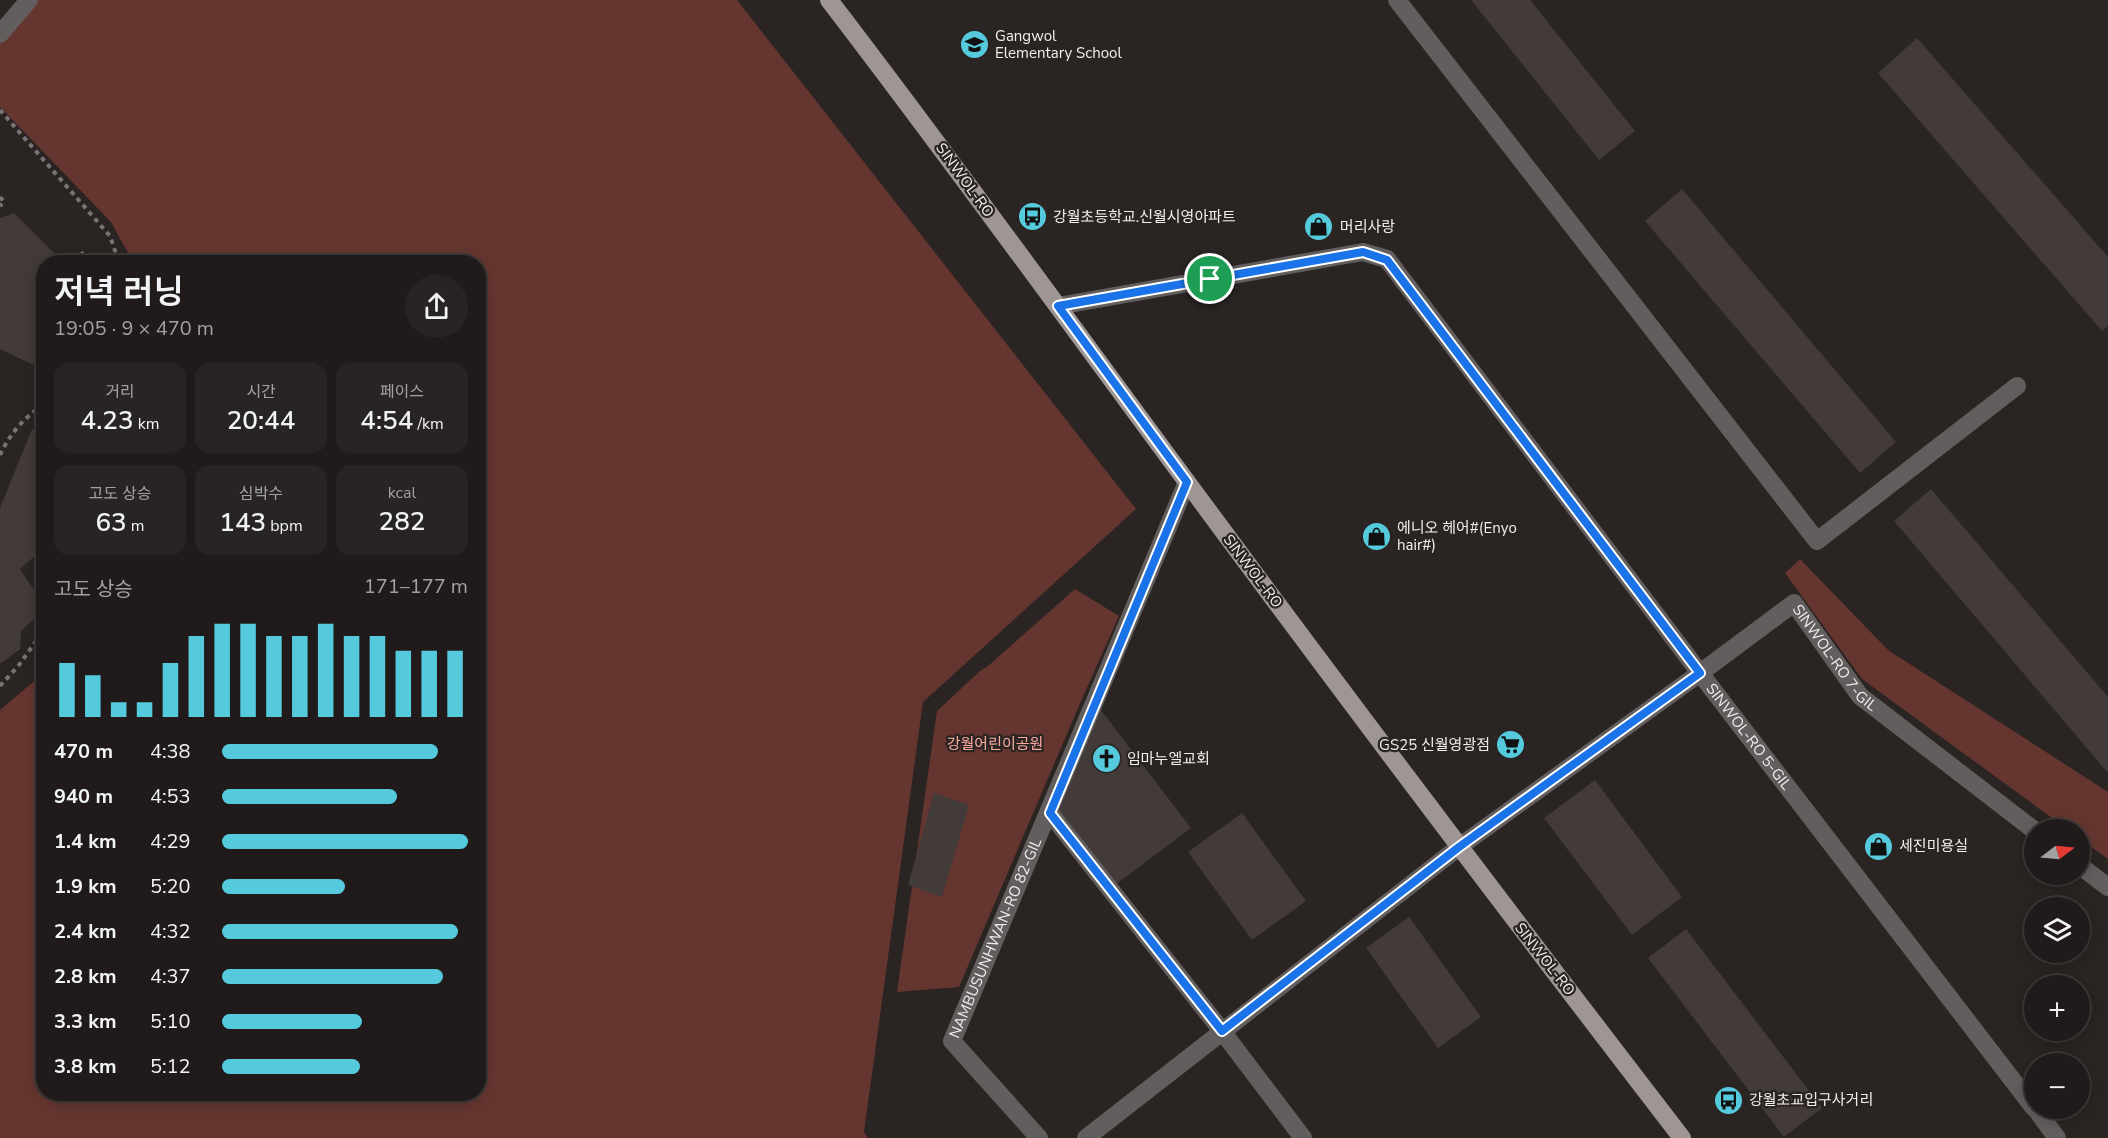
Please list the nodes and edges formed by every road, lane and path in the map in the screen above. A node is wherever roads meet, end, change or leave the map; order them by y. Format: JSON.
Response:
{"nodes":[{"id":1,"x":28,"y":0,"type":"edge"},
{"id":2,"x":829,"y":0,"type":"edge"},
{"id":3,"x":1397,"y":0,"type":"edge"},
{"id":4,"x":0,"y":33,"type":"edge"},
{"id":5,"x":0,"y":110,"type":"edge"},
{"id":6,"x":0,"y":197,"type":"edge"},
{"id":7,"x":0,"y":206,"type":"edge"},
{"id":8,"x":81,"y":252,"type":"dead end"},
{"id":9,"x":83,"y":255,"type":"edge"},
{"id":10,"x":117,"y":255,"type":"edge"},
{"id":11,"x":1058,"y":306,"type":"junction"},
{"id":12,"x":2017,"y":386,"type":"dead end"},
{"id":13,"x":36,"y":410,"type":"edge"},
{"id":14,"x":0,"y":455,"type":"edge"},
{"id":15,"x":1187,"y":482,"type":"junction"},
{"id":16,"x":36,"y":641,"type":"edge"},
{"id":17,"x":1700,"y":673,"type":"junction"},
{"id":18,"x":0,"y":686,"type":"edge"},
{"id":19,"x":1050,"y":813,"type":"junction"},
{"id":20,"x":2024,"y":822,"type":"edge"},
{"id":21,"x":1459,"y":847,"type":"junction"},
{"id":22,"x":2090,"y":873,"type":"edge"},
{"id":23,"x":2108,"y":887,"type":"edge"},
{"id":24,"x":1222,"y":1031,"type":"junction"},
{"id":25,"x":2024,"y":1095,"type":"edge"},
{"id":26,"x":2042,"y":1119,"type":"edge"},
{"id":27,"x":1039,"y":1138,"type":"edge"},
{"id":28,"x":1086,"y":1138,"type":"edge"},
{"id":29,"x":1303,"y":1138,"type":"edge"},
{"id":30,"x":1682,"y":1138,"type":"edge"},
{"id":31,"x":2057,"y":1138,"type":"edge"}],
"edges":[{"from":1,"to":4,"type":"street"},
{"from":2,"to":11,"type":"main road","name":"SINWOL-RO"},
{"from":3,"to":12,"type":"street"},
{"from":5,"to":10,"type":"path"},
{"from":6,"to":7,"type":"path"},
{"from":8,"to":9,"type":"path"},
{"from":11,"to":15,"type":"main road","name":"SINWOL-RO"},
{"from":11,"to":17,"type":"street","name":"SINWOL-RO 5-GIL"},
{"from":13,"to":14,"type":"path"},
{"from":15,"to":19,"type":"street","name":"NAMBUSUNHWAN-RO 82-GIL"},
{"from":15,"to":21,"type":"main road","name":"SINWOL-RO"},
{"from":16,"to":18,"type":"path"},
{"from":17,"to":20,"type":"street","name":"SINWOL-RO 7-GIL"},
{"from":17,"to":21,"type":"street","name":"SINWOL-RO 7-GIL"},
{"from":17,"to":25,"type":"street","name":"SINWOL-RO 5-GIL"},
{"from":19,"to":24,"type":"street"},
{"from":19,"to":27,"type":"street","name":"NAMBUSUNHWAN-RO 82-GIL"},
{"from":21,"to":24,"type":"street","name":"SINWOL-RO 7-GIL"},
{"from":21,"to":30,"type":"main road","name":"SINWOL-RO"},
{"from":22,"to":23,"type":"street"},
{"from":24,"to":28,"type":"street","name":"SINWOL-RO 7-GIL"},
{"from":24,"to":29,"type":"street"},
{"from":26,"to":31,"type":"street","name":"SINWOL-RO 5-GIL"}]}
